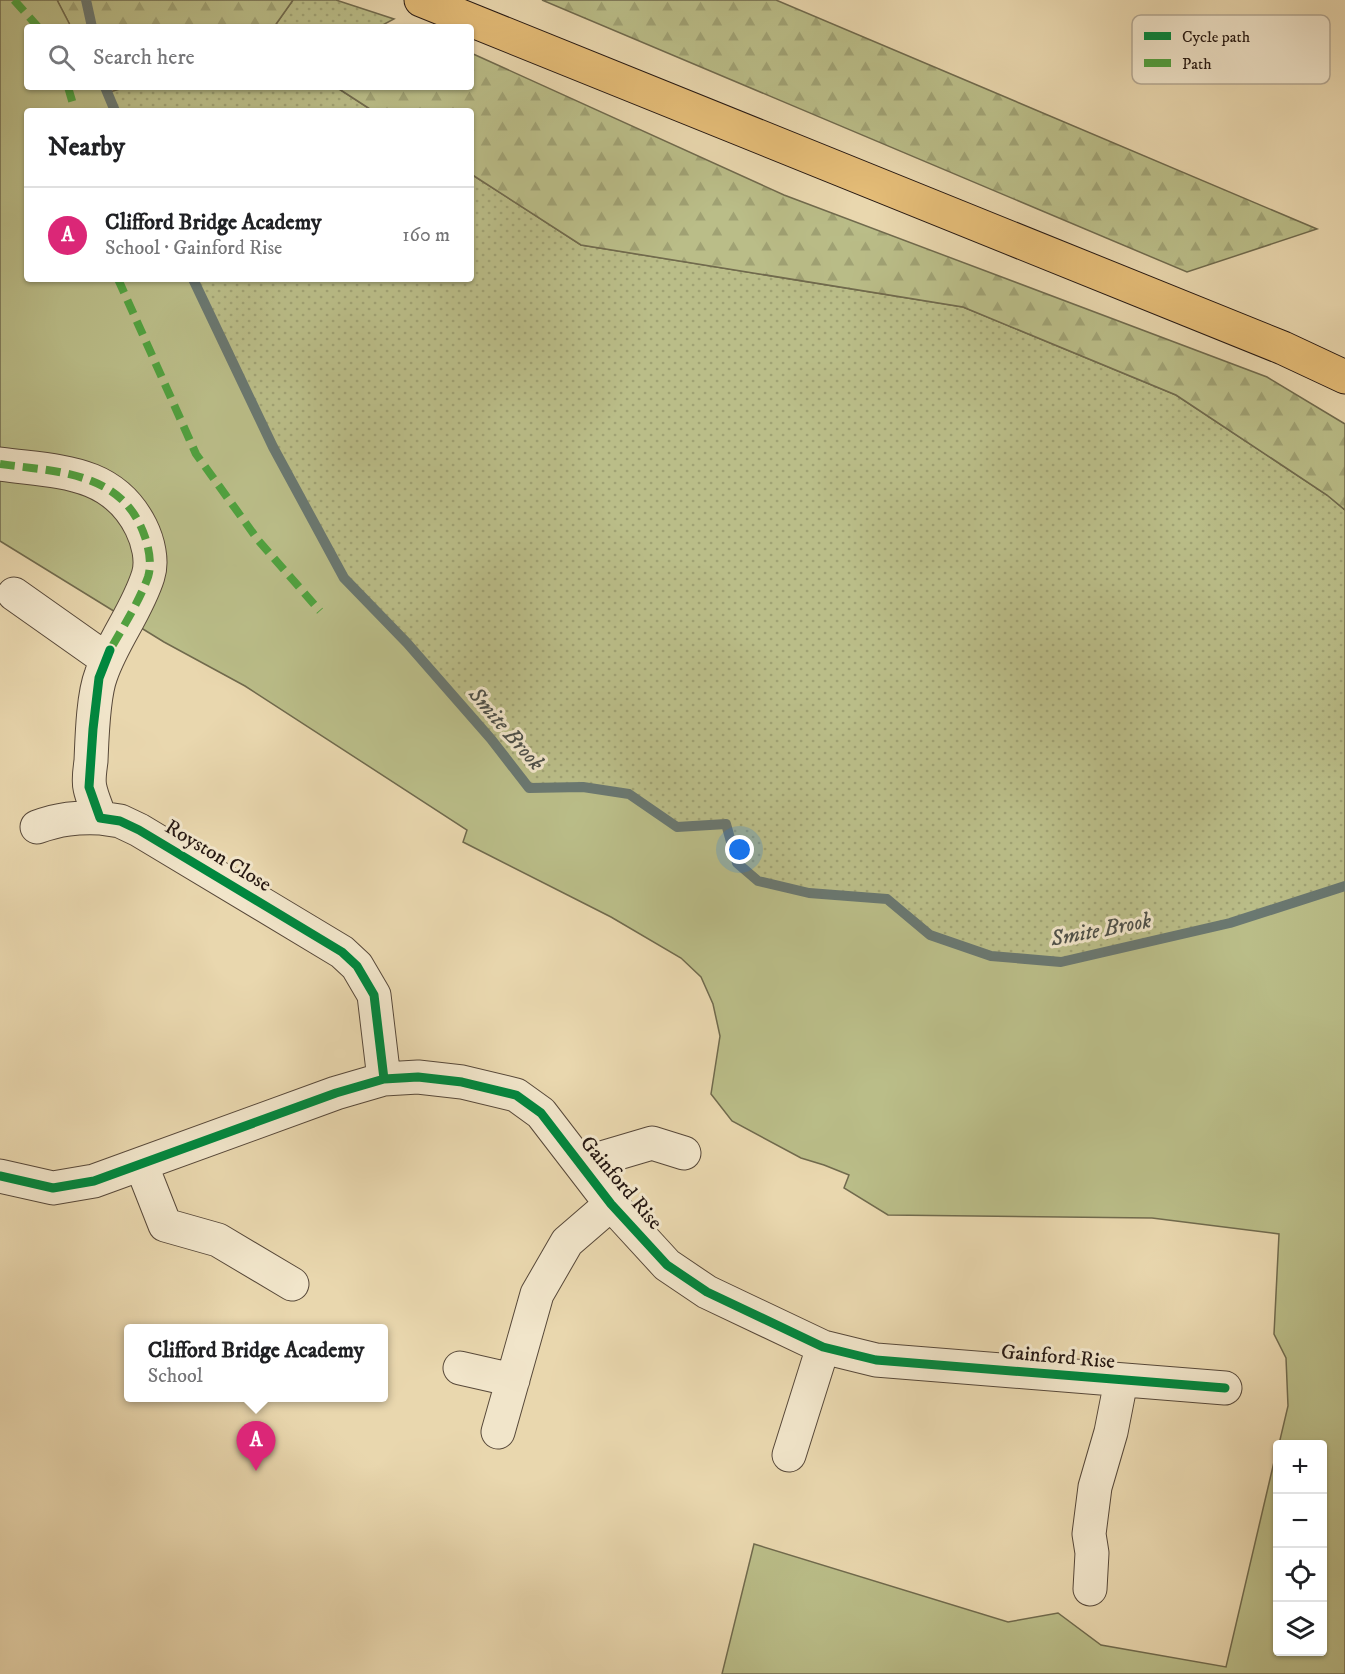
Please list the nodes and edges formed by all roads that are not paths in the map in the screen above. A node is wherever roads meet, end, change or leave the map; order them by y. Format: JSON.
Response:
{"nodes":[{"id":1,"x":421,"y":0,"type":"edge"},
{"id":2,"x":1283,"y":348,"type":"junction"},
{"id":3,"x":1345,"y":360,"type":"edge"},
{"id":4,"x":1345,"y":377,"type":"edge"},
{"id":5,"x":0,"y":464,"type":"edge"},
{"id":6,"x":14,"y":594,"type":"dead end"},
{"id":7,"x":108,"y":655,"type":"junction"},
{"id":8,"x":100,"y":818,"type":"junction"},
{"id":9,"x":37,"y":827,"type":"dead end"},
{"id":10,"x":384,"y":1080,"type":"junction"},
{"id":11,"x":684,"y":1153,"type":"dead end"},
{"id":12,"x":141,"y":1164,"type":"junction"},
{"id":13,"x":581,"y":1164,"type":"junction"},
{"id":14,"x":0,"y":1176,"type":"edge"},
{"id":15,"x":611,"y":1204,"type":"junction"},
{"id":16,"x":292,"y":1284,"type":"dead end"},
{"id":17,"x":823,"y":1347,"type":"junction"},
{"id":18,"x":460,"y":1368,"type":"dead end"},
{"id":19,"x":513,"y":1380,"type":"junction"},
{"id":20,"x":1121,"y":1381,"type":"junction"},
{"id":21,"x":1225,"y":1388,"type":"dead end"},
{"id":22,"x":498,"y":1432,"type":"dead end"},
{"id":23,"x":789,"y":1455,"type":"dead end"},
{"id":24,"x":1090,"y":1589,"type":"dead end"}],
"edges":[{"from":1,"to":2,"type":"main road"},
{"from":2,"to":3,"type":"main road"},
{"from":2,"to":4,"type":"main road"},
{"from":5,"to":7,"type":"street"},
{"from":6,"to":7,"type":"street"},
{"from":7,"to":8,"type":"street"},
{"from":8,"to":9,"type":"street","name":"Royston Close"},
{"from":8,"to":10,"type":"street","name":"Royston Close"},
{"from":10,"to":12,"type":"street","name":"Gainford Rise"},
{"from":10,"to":13,"type":"street","name":"Gainford Rise"},
{"from":11,"to":13,"type":"street"},
{"from":12,"to":14,"type":"street","name":"Gainford Rise"},
{"from":12,"to":16,"type":"street"},
{"from":13,"to":15,"type":"street","name":"Gainford Rise"},
{"from":15,"to":17,"type":"street","name":"Gainford Rise"},
{"from":15,"to":19,"type":"street","name":"Gainford Rise"},
{"from":17,"to":20,"type":"street","name":"Gainford Rise"},
{"from":17,"to":23,"type":"street"},
{"from":18,"to":19,"type":"street"},
{"from":19,"to":22,"type":"street","name":"Gainford Rise"},
{"from":20,"to":21,"type":"street","name":"Gainford Rise"},
{"from":20,"to":24,"type":"street","name":"Gainford Rise"}]}
